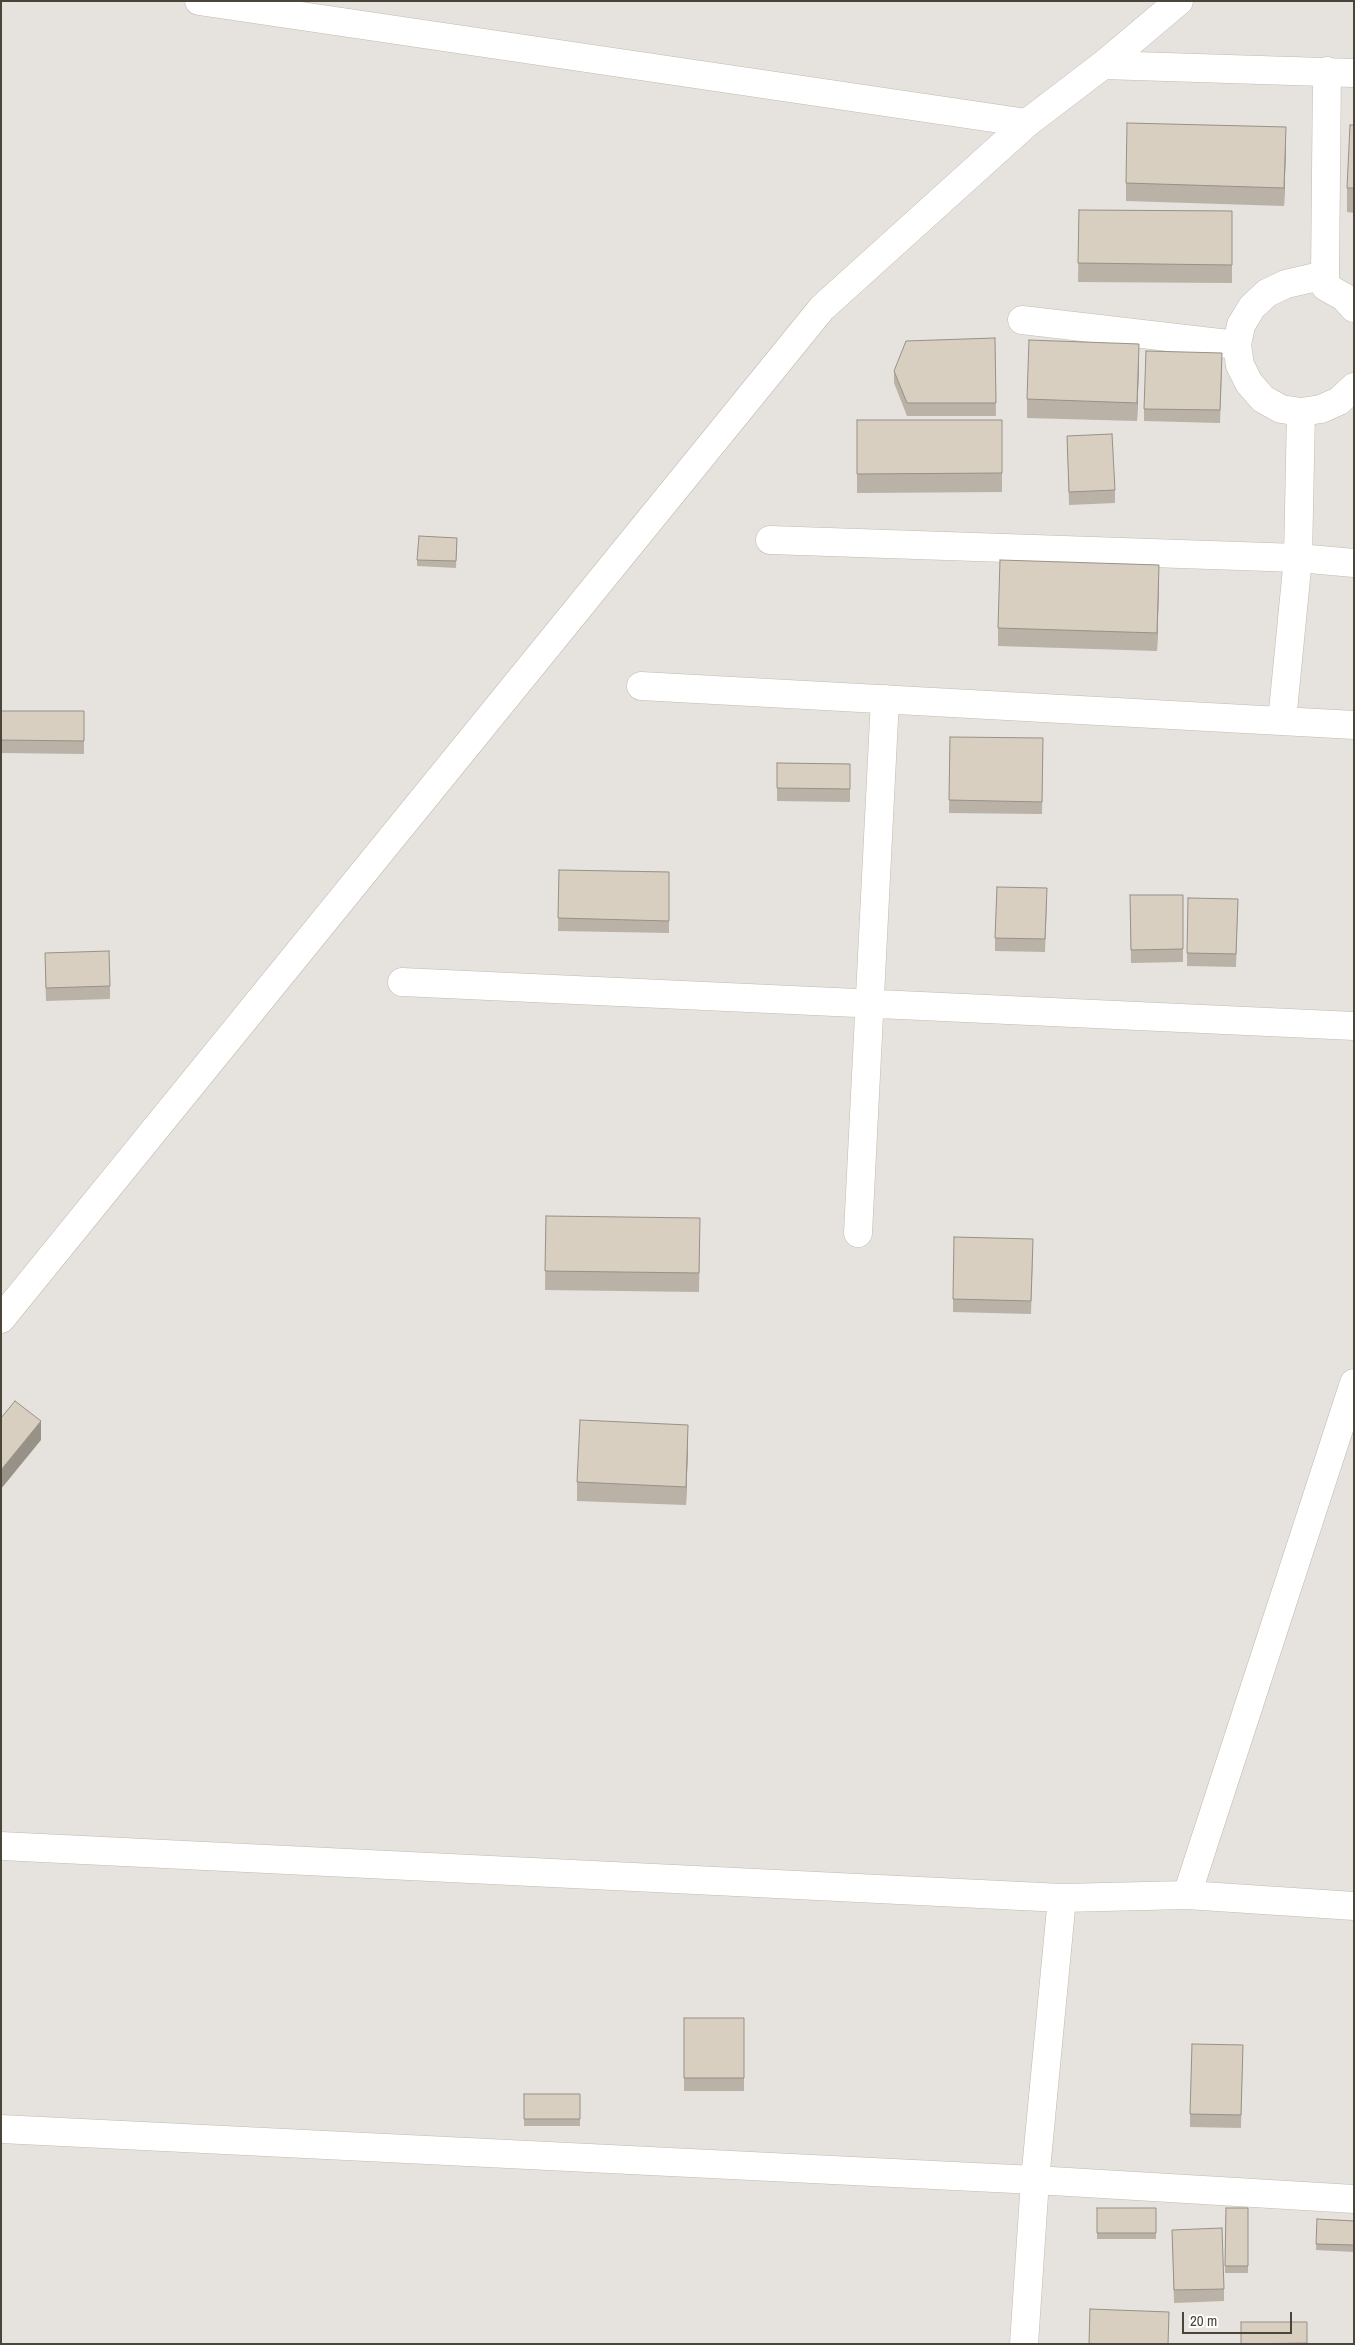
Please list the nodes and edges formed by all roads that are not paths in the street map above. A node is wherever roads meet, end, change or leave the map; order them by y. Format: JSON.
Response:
{"nodes":[{"id":1,"x":199,"y":1,"type":"edge"},
{"id":2,"x":1179,"y":1,"type":"edge"},
{"id":3,"x":1102,"y":65,"type":"junction"},
{"id":4,"x":1327,"y":71,"type":"junction"},
{"id":5,"x":1354,"y":74,"type":"edge"},
{"id":6,"x":1027,"y":123,"type":"junction"},
{"id":7,"x":1325,"y":276,"type":"junction"},
{"id":8,"x":1354,"y":308,"type":"edge"},
{"id":9,"x":1022,"y":320,"type":"dead end"},
{"id":10,"x":1237,"y":345,"type":"junction"},
{"id":11,"x":1354,"y":387,"type":"edge"},
{"id":12,"x":1301,"y":412,"type":"junction"},
{"id":13,"x":770,"y":540,"type":"dead end"},
{"id":14,"x":1298,"y":558,"type":"junction"},
{"id":15,"x":1354,"y":563,"type":"edge"},
{"id":16,"x":641,"y":686,"type":"dead end"},
{"id":17,"x":885,"y":699,"type":"junction"},
{"id":18,"x":1282,"y":721,"type":"junction"},
{"id":19,"x":1354,"y":725,"type":"edge"},
{"id":20,"x":402,"y":982,"type":"dead end"},
{"id":21,"x":870,"y":1003,"type":"junction"},
{"id":22,"x":1354,"y":1026,"type":"edge"},
{"id":23,"x":858,"y":1233,"type":"dead end"},
{"id":24,"x":1,"y":1319,"type":"edge"},
{"id":25,"x":1354,"y":1383,"type":"edge"},
{"id":26,"x":1,"y":1846,"type":"edge"},
{"id":27,"x":1187,"y":1895,"type":"junction"},
{"id":28,"x":1062,"y":1898,"type":"junction"},
{"id":29,"x":1354,"y":1906,"type":"edge"},
{"id":30,"x":1,"y":2129,"type":"edge"},
{"id":31,"x":1035,"y":2180,"type":"junction"},
{"id":32,"x":1354,"y":2200,"type":"edge"},
{"id":33,"x":1024,"y":2344,"type":"edge"}],
"edges":[{"from":1,"to":6,"type":"street"},
{"from":2,"to":3,"type":"street"},
{"from":3,"to":4,"type":"street"},
{"from":3,"to":6,"type":"street"},
{"from":4,"to":5,"type":"street"},
{"from":4,"to":7,"type":"street"},
{"from":6,"to":24,"type":"street"},
{"from":7,"to":8,"type":"street"},
{"from":7,"to":10,"type":"street"},
{"from":9,"to":10,"type":"street"},
{"from":10,"to":12,"type":"street"},
{"from":11,"to":12,"type":"street"},
{"from":12,"to":14,"type":"street"},
{"from":13,"to":14,"type":"street"},
{"from":14,"to":15,"type":"street"},
{"from":14,"to":18,"type":"street"},
{"from":16,"to":17,"type":"street"},
{"from":17,"to":18,"type":"street"},
{"from":17,"to":21,"type":"street"},
{"from":18,"to":19,"type":"street"},
{"from":20,"to":21,"type":"street"},
{"from":21,"to":22,"type":"street"},
{"from":21,"to":23,"type":"street"},
{"from":25,"to":27,"type":"street"},
{"from":26,"to":28,"type":"street"},
{"from":27,"to":28,"type":"street"},
{"from":27,"to":29,"type":"street"},
{"from":28,"to":31,"type":"street"},
{"from":30,"to":31,"type":"street"},
{"from":31,"to":32,"type":"street"},
{"from":31,"to":33,"type":"street"}]}
